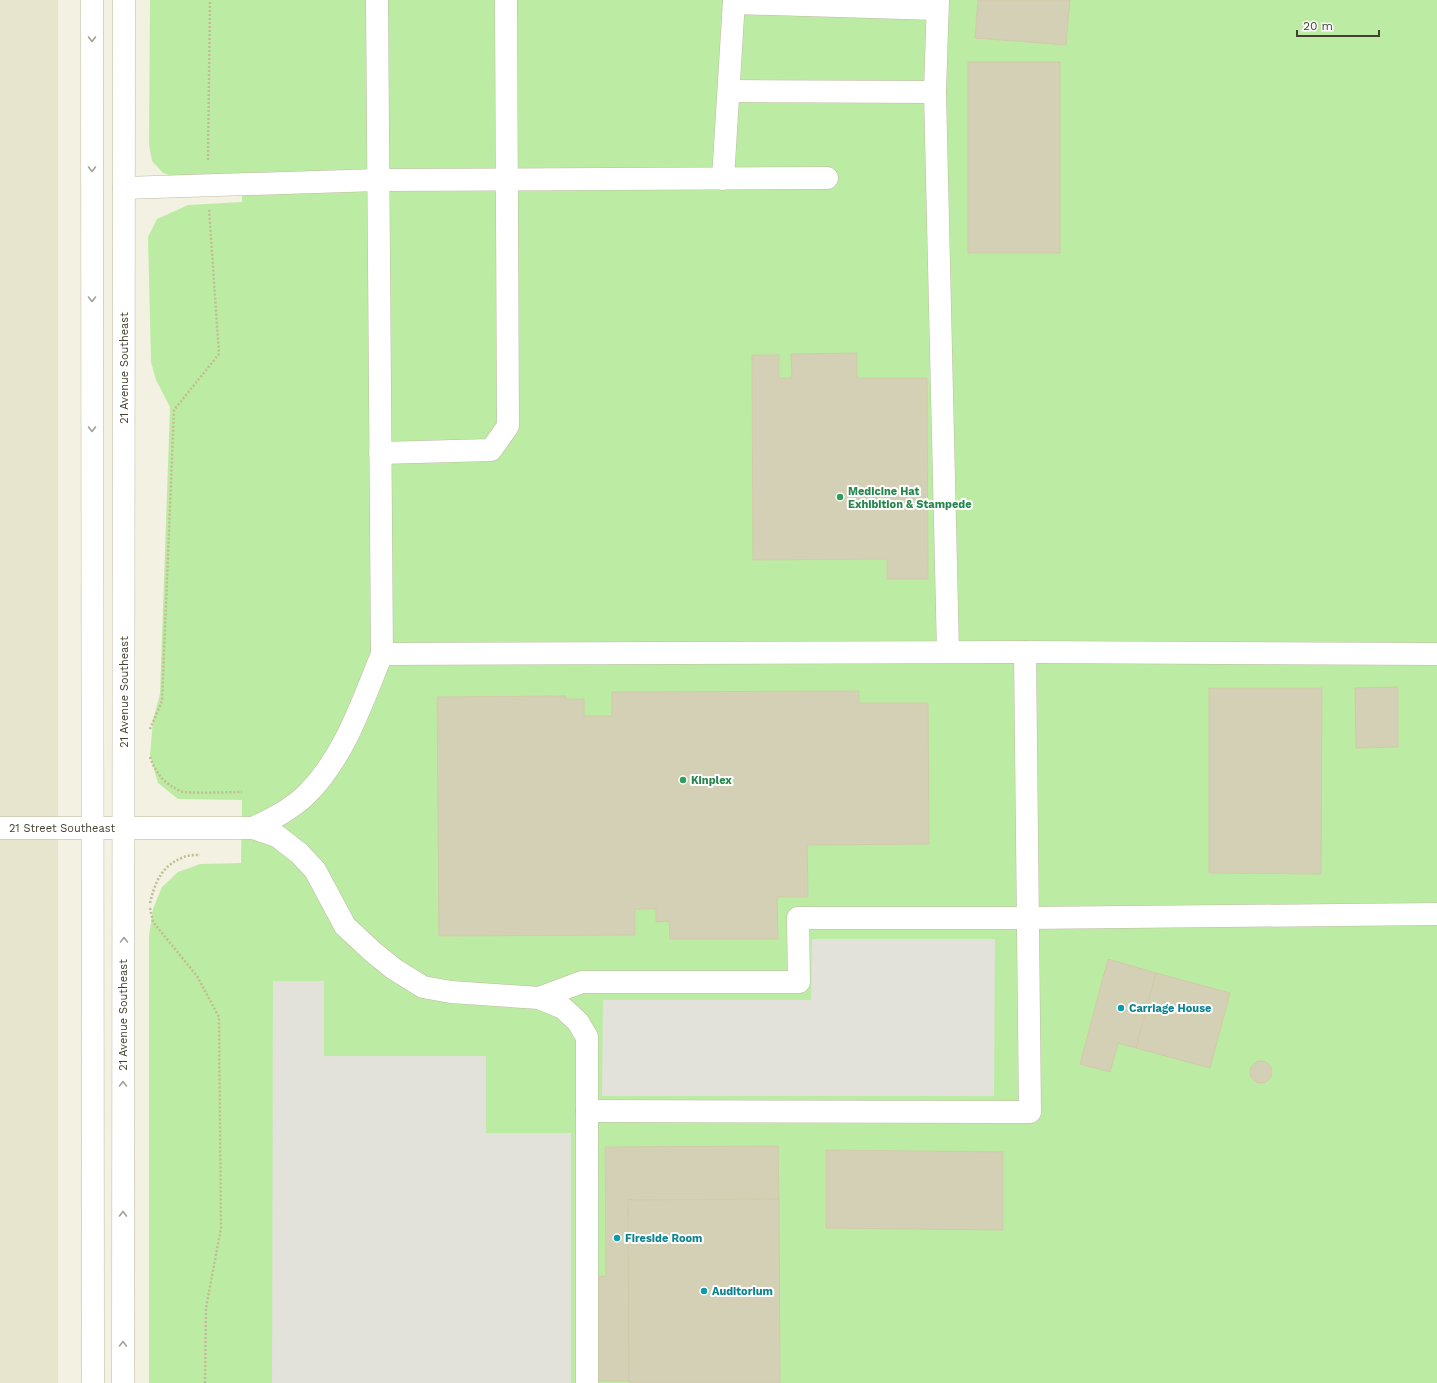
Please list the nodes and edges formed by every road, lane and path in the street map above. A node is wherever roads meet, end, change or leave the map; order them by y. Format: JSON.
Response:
{"nodes":[{"id":1,"x":92,"y":0,"type":"edge"},
{"id":2,"x":124,"y":0,"type":"edge"},
{"id":3,"x":210,"y":0,"type":"edge"},
{"id":4,"x":376,"y":0,"type":"edge"},
{"id":5,"x":506,"y":0,"type":"edge"},
{"id":6,"x":734,"y":1,"type":"edge"},
{"id":7,"x":938,"y":5,"type":"edge"},
{"id":8,"x":729,"y":91,"type":"junction"},
{"id":9,"x":935,"y":92,"type":"junction"},
{"id":10,"x":827,"y":178,"type":"dead end"},
{"id":11,"x":723,"y":179,"type":"junction"},
{"id":12,"x":378,"y":180,"type":"junction"},
{"id":13,"x":507,"y":180,"type":"junction"},
{"id":14,"x":208,"y":186,"type":"junction"},
{"id":15,"x":124,"y":188,"type":"junction"},
{"id":16,"x":380,"y":453,"type":"junction"},
{"id":17,"x":948,"y":652,"type":"junction"},
{"id":18,"x":1025,"y":652,"type":"junction"},
{"id":19,"x":382,"y":654,"type":"junction"},
{"id":20,"x":1437,"y":654,"type":"edge"},
{"id":21,"x":148,"y":734,"type":"dead end"},
{"id":22,"x":149,"y":755,"type":"dead end"},
{"id":23,"x":242,"y":792,"type":"dead end"},
{"id":24,"x":92,"y":827,"type":"junction"},
{"id":25,"x":124,"y":827,"type":"junction"},
{"id":26,"x":0,"y":828,"type":"edge"},
{"id":27,"x":253,"y":828,"type":"junction"},
{"id":28,"x":203,"y":855,"type":"dead end"},
{"id":29,"x":1437,"y":914,"type":"edge"},
{"id":30,"x":1028,"y":918,"type":"junction"},
{"id":31,"x":539,"y":998,"type":"junction"},
{"id":32,"x":587,"y":1111,"type":"junction"},
{"id":33,"x":92,"y":1383,"type":"edge"},
{"id":34,"x":123,"y":1383,"type":"edge"},
{"id":35,"x":205,"y":1383,"type":"edge"},
{"id":36,"x":587,"y":1383,"type":"edge"}],
"edges":[{"from":1,"to":24,"type":"street","one_way":true},
{"from":2,"to":15,"type":"street","name":"21 Avenue Southeast"},
{"from":3,"to":14,"type":"path"},
{"from":4,"to":12,"type":"street"},
{"from":5,"to":13,"type":"street"},
{"from":6,"to":7,"type":"street"},
{"from":6,"to":8,"type":"street"},
{"from":7,"to":9,"type":"street"},
{"from":8,"to":9,"type":"street"},
{"from":8,"to":11,"type":"street"},
{"from":9,"to":17,"type":"street"},
{"from":10,"to":11,"type":"street"},
{"from":11,"to":13,"type":"street"},
{"from":12,"to":13,"type":"street"},
{"from":12,"to":14,"type":"street"},
{"from":12,"to":16,"type":"street"},
{"from":13,"to":16,"type":"street"},
{"from":14,"to":15,"type":"street"},
{"from":14,"to":21,"type":"path"},
{"from":15,"to":25,"type":"street","name":"21 Avenue Southeast"},
{"from":16,"to":19,"type":"street"},
{"from":17,"to":18,"type":"street"},
{"from":17,"to":19,"type":"street"},
{"from":18,"to":20,"type":"street"},
{"from":18,"to":30,"type":"street"},
{"from":19,"to":27,"type":"street"},
{"from":22,"to":23,"type":"path"},
{"from":24,"to":25,"type":"street","name":"21 Street Southeast"},
{"from":24,"to":26,"type":"street","name":"21 Street Southeast"},
{"from":24,"to":33,"type":"street"},
{"from":25,"to":27,"type":"street","name":"21 Street Southeast"},
{"from":34,"to":25,"type":"street","name":"21 Avenue Southeast","one_way":true},
{"from":27,"to":31,"type":"street"},
{"from":28,"to":35,"type":"path"},
{"from":29,"to":30,"type":"street"},
{"from":30,"to":31,"type":"street"},
{"from":30,"to":32,"type":"street"},
{"from":31,"to":32,"type":"street"},
{"from":32,"to":36,"type":"street"}]}
